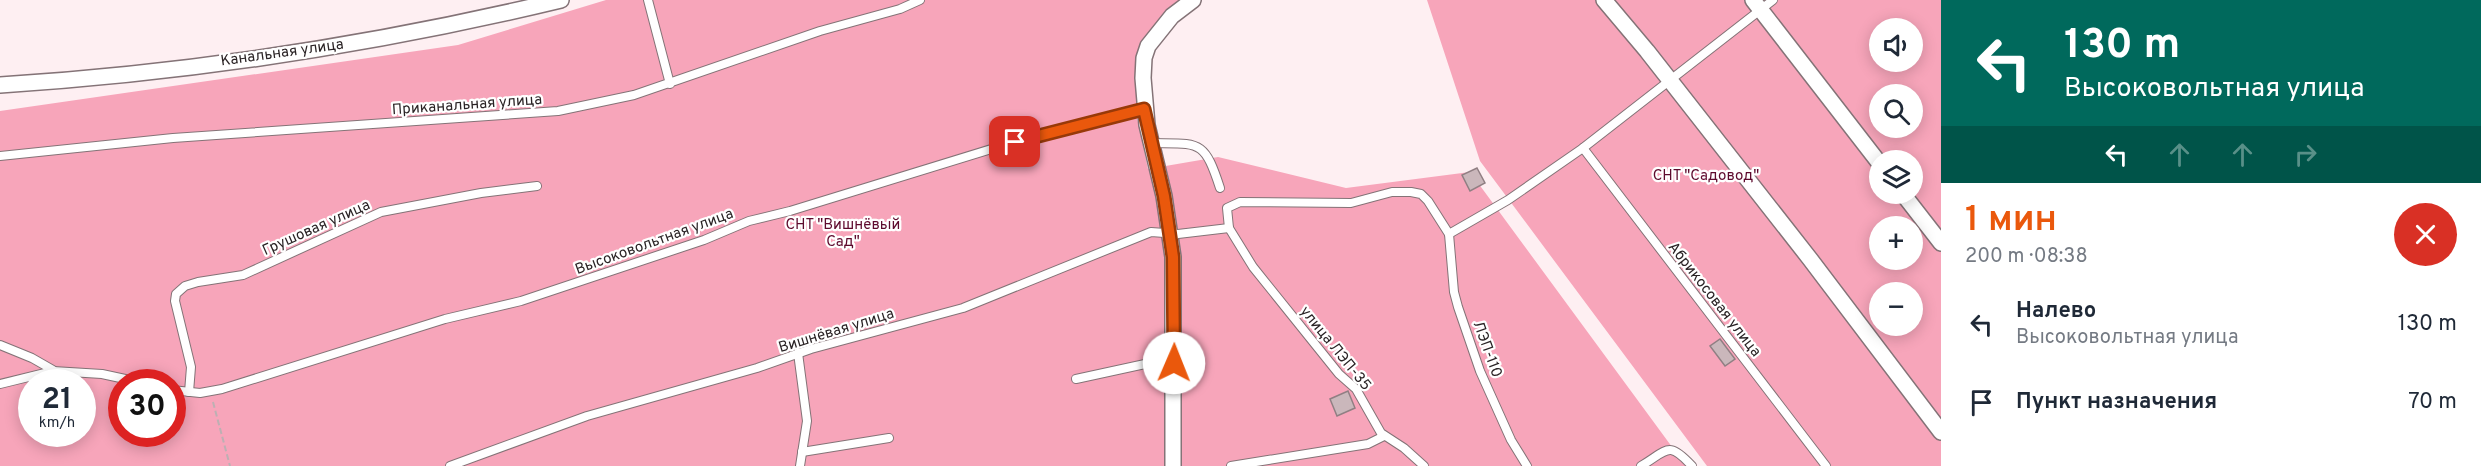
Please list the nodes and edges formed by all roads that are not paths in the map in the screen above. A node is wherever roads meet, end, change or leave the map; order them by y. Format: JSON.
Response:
{"nodes":[{"id":1,"x":561,"y":0,"type":"edge"},
{"id":2,"x":648,"y":0,"type":"edge"},
{"id":3,"x":920,"y":0,"type":"edge"},
{"id":4,"x":1193,"y":0,"type":"edge"},
{"id":5,"x":1604,"y":0,"type":"edge"},
{"id":6,"x":1762,"y":3,"type":"edge"},
{"id":7,"x":1669,"y":81,"type":"junction"},
{"id":8,"x":670,"y":84,"type":"junction"},
{"id":9,"x":0,"y":85,"type":"edge"},
{"id":10,"x":1144,"y":109,"type":"junction"},
{"id":11,"x":1151,"y":143,"type":"junction"},
{"id":12,"x":1583,"y":148,"type":"junction"},
{"id":13,"x":1870,"y":150,"type":"edge"},
{"id":14,"x":0,"y":156,"type":"edge"},
{"id":15,"x":537,"y":186,"type":"dead end"},
{"id":16,"x":1220,"y":188,"type":"dead end"},
{"id":17,"x":1911,"y":204,"type":"edge"},
{"id":18,"x":1229,"y":228,"type":"junction"},
{"id":19,"x":1170,"y":233,"type":"junction"},
{"id":20,"x":1449,"y":234,"type":"junction"},
{"id":21,"x":1941,"y":243,"type":"edge"},
{"id":22,"x":0,"y":345,"type":"edge"},
{"id":23,"x":798,"y":353,"type":"junction"},
{"id":24,"x":1174,"y":363,"type":"junction"},
{"id":25,"x":51,"y":369,"type":"edge"},
{"id":26,"x":18,"y":379,"type":"edge"},
{"id":27,"x":1076,"y":379,"type":"dead end"},
{"id":28,"x":0,"y":384,"type":"edge"},
{"id":29,"x":186,"y":392,"type":"edge"},
{"id":30,"x":189,"y":392,"type":"junction"},
{"id":31,"x":1941,"y":432,"type":"edge"},
{"id":32,"x":1384,"y":436,"type":"junction"},
{"id":33,"x":889,"y":438,"type":"dead end"},
{"id":34,"x":802,"y":452,"type":"junction"},
{"id":35,"x":451,"y":466,"type":"edge"},
{"id":36,"x":800,"y":466,"type":"edge"},
{"id":37,"x":1173,"y":466,"type":"edge"},
{"id":38,"x":1231,"y":466,"type":"edge"},
{"id":39,"x":1424,"y":466,"type":"edge"},
{"id":40,"x":1527,"y":466,"type":"edge"},
{"id":41,"x":1641,"y":466,"type":"edge"},
{"id":42,"x":1692,"y":466,"type":"edge"},
{"id":43,"x":1826,"y":466,"type":"edge"}],
"edges":[{"from":1,"to":9,"type":"street","name":"Канальная улица"},
{"from":2,"to":8,"type":"lane"},
{"from":3,"to":8,"type":"lane","name":"Приканальная улица"},
{"from":4,"to":10,"type":"street"},
{"from":5,"to":7,"type":"street"},
{"from":6,"to":7,"type":"lane"},
{"from":6,"to":13,"type":"street"},
{"from":7,"to":12,"type":"lane"},
{"from":7,"to":31,"type":"street"},
{"from":8,"to":14,"type":"lane","name":"Приканальная улица"},
{"from":10,"to":11,"type":"street"},
{"from":10,"to":30,"type":"lane","name":"Высоковольтная улица"},
{"from":11,"to":16,"type":"lane"},
{"from":11,"to":19,"type":"street"},
{"from":12,"to":20,"type":"lane"},
{"from":12,"to":43,"type":"lane","name":"Абрикосовая улица"},
{"from":15,"to":30,"type":"lane","name":"Грушовая улица"},
{"from":17,"to":21,"type":"street"},
{"from":18,"to":19,"type":"lane","name":"Вишнёвая улица"},
{"from":18,"to":20,"type":"lane"},
{"from":18,"to":32,"type":"lane","name":"улица ЛЭП-35"},
{"from":19,"to":23,"type":"lane","name":"Вишнёвая улица"},
{"from":19,"to":24,"type":"street"},
{"from":20,"to":40,"type":"lane","name":"ЛЭП-110"},
{"from":22,"to":25,"type":"lane"},
{"from":23,"to":34,"type":"lane"},
{"from":23,"to":35,"type":"lane","name":"Вишнёвая улица"},
{"from":24,"to":27,"type":"lane"},
{"from":24,"to":37,"type":"street"},
{"from":26,"to":28,"type":"lane"},
{"from":29,"to":30,"type":"lane","name":"Высоковольтная улица"},
{"from":32,"to":38,"type":"lane"},
{"from":32,"to":39,"type":"lane","name":"улица ЛЭП-35"},
{"from":33,"to":34,"type":"lane"},
{"from":34,"to":36,"type":"lane"},
{"from":41,"to":42,"type":"lane"}]}
